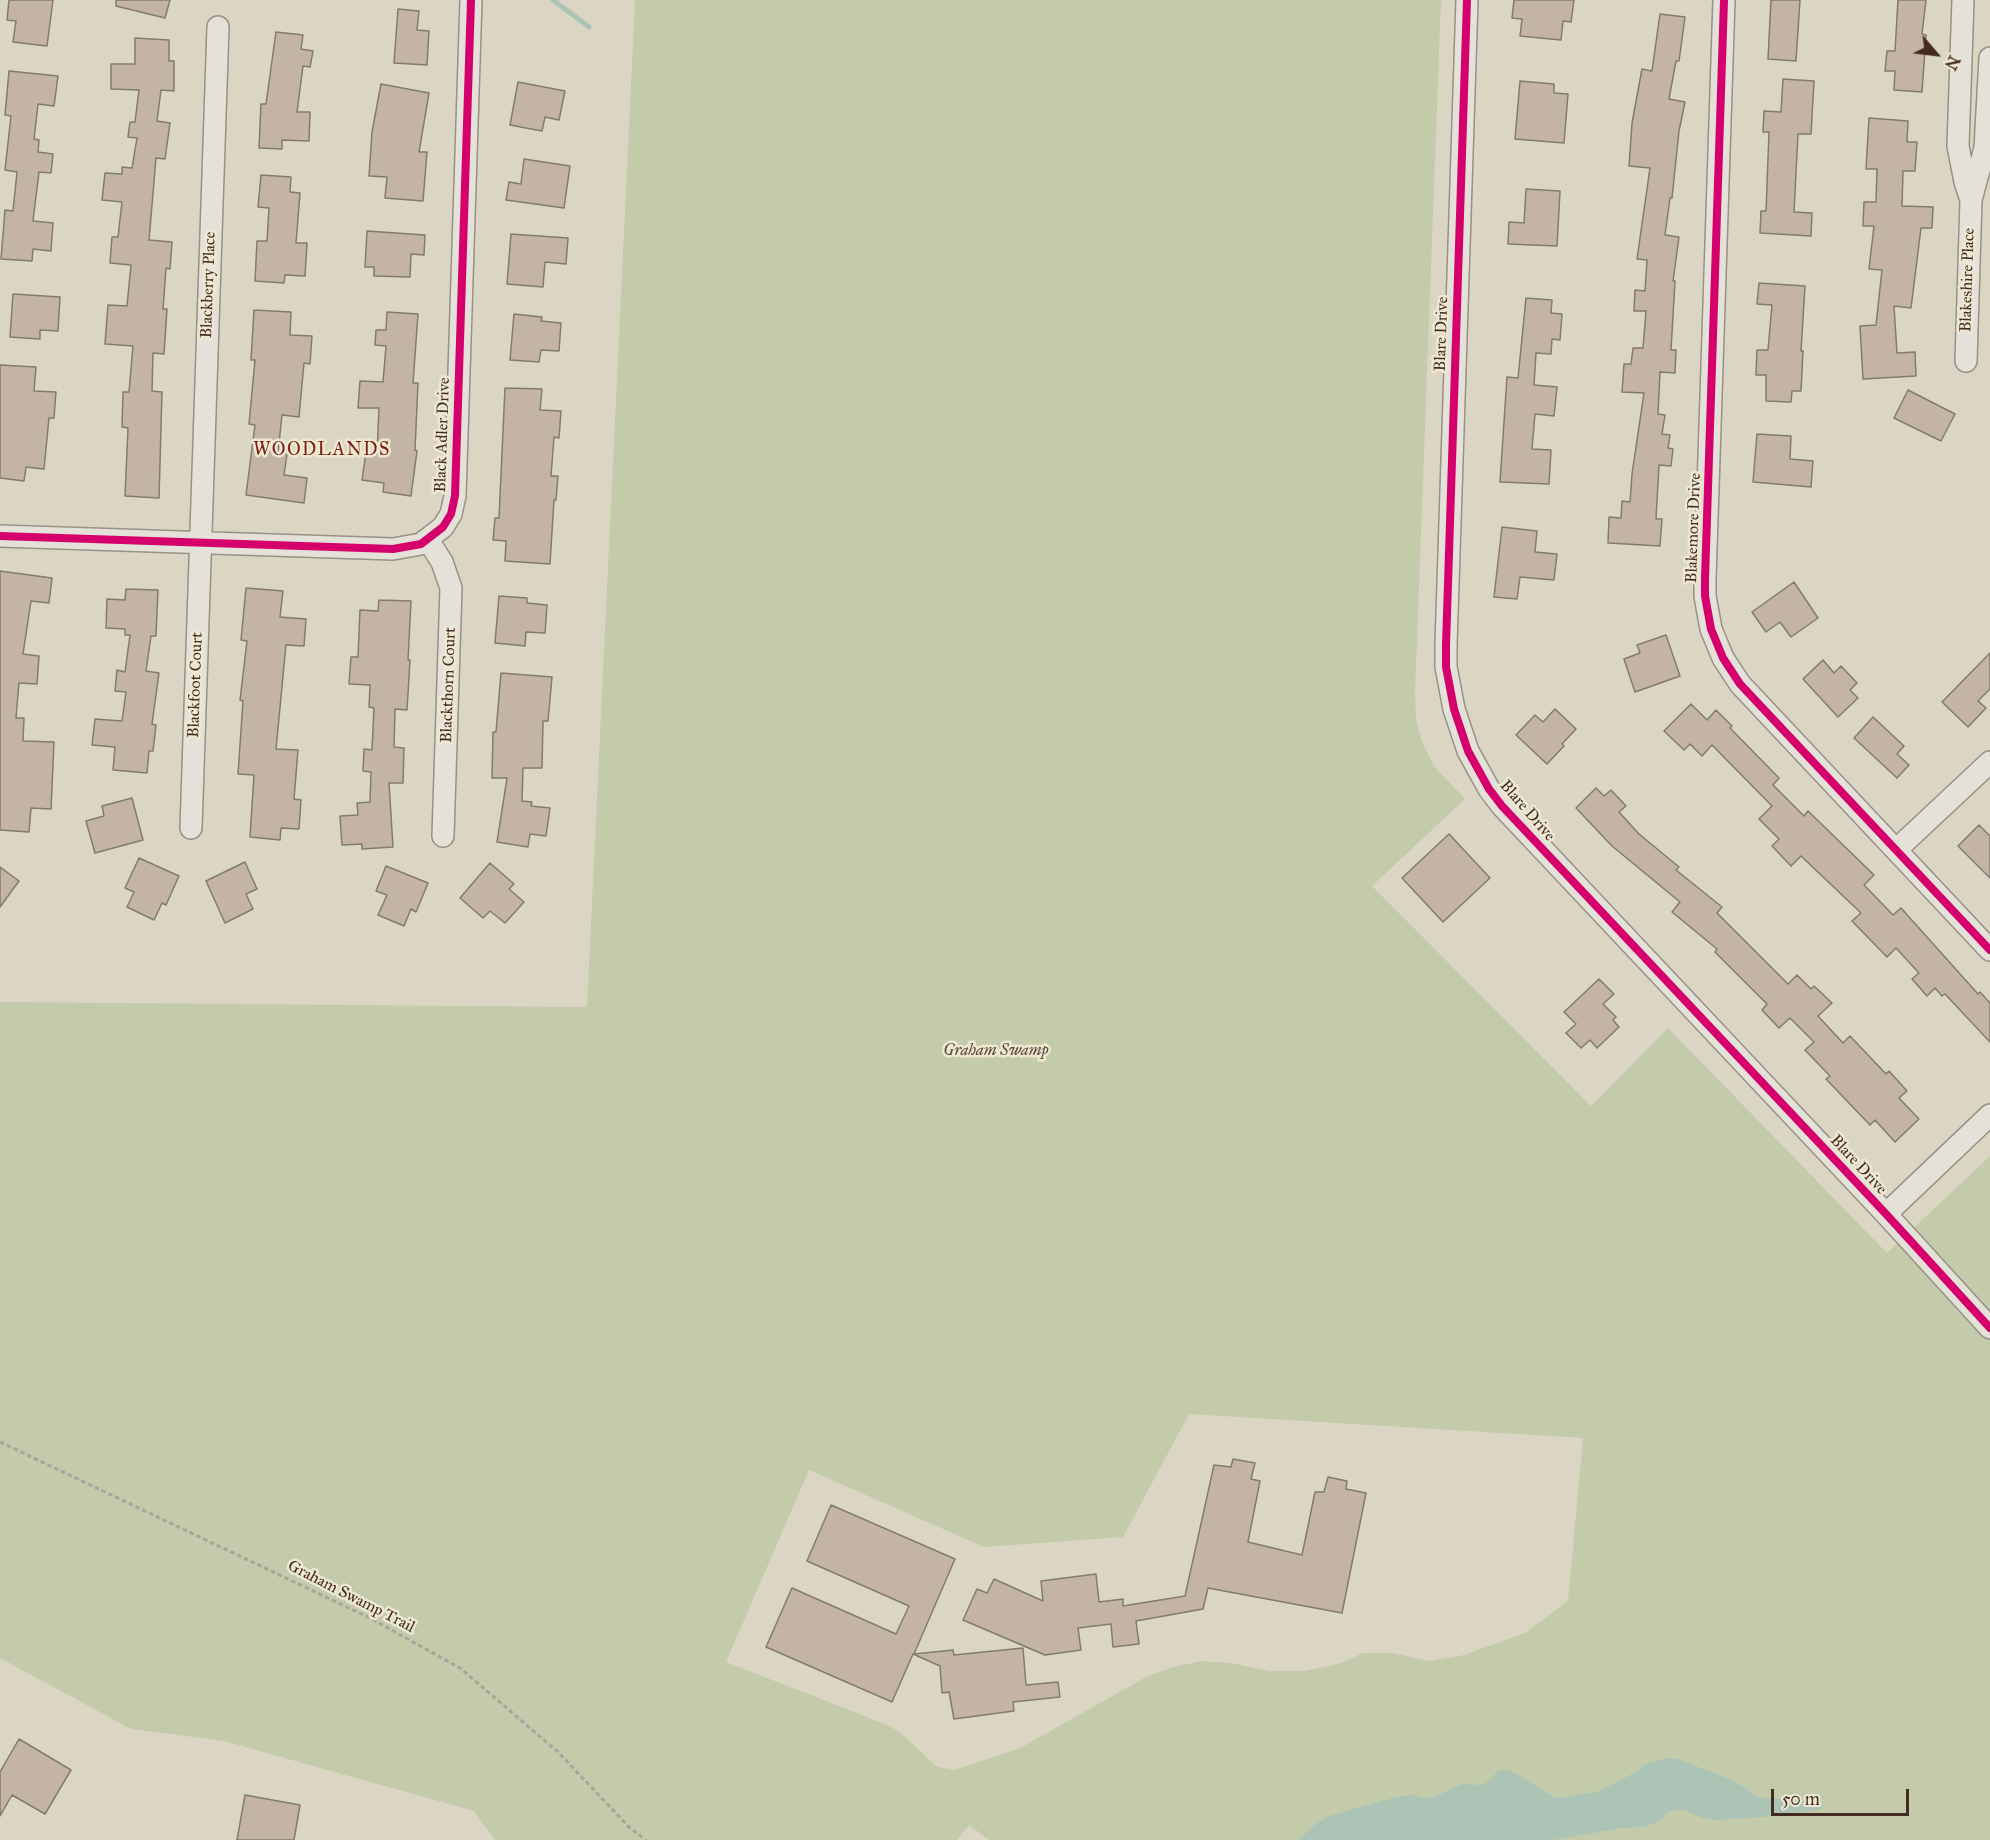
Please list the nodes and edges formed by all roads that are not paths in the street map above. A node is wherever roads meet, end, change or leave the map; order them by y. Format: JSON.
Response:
{"nodes":[{"id":1,"x":471,"y":0,"type":"edge"},
{"id":2,"x":1467,"y":0,"type":"edge"},
{"id":3,"x":1724,"y":0,"type":"edge"},
{"id":4,"x":1963,"y":0,"type":"edge"},
{"id":5,"x":218,"y":27,"type":"dead end"},
{"id":6,"x":1990,"y":58,"type":"edge"},
{"id":7,"x":1971,"y":200,"type":"junction"},
{"id":8,"x":1966,"y":361,"type":"dead end"},
{"id":9,"x":0,"y":536,"type":"edge"},
{"id":10,"x":428,"y":540,"type":"junction"},
{"id":11,"x":200,"y":543,"type":"junction"},
{"id":12,"x":1990,"y":762,"type":"edge"},
{"id":13,"x":191,"y":828,"type":"dead end"},
{"id":14,"x":443,"y":836,"type":"dead end"},
{"id":15,"x":1896,"y":850,"type":"junction"},
{"id":16,"x":1990,"y":950,"type":"edge"},
{"id":17,"x":1990,"y":1115,"type":"edge"},
{"id":18,"x":1886,"y":1214,"type":"junction"},
{"id":19,"x":1990,"y":1328,"type":"edge"}],
"edges":[{"from":1,"to":10,"type":"street","name":"Black Adler Drive"},
{"from":2,"to":18,"type":"street","name":"Blare Drive"},
{"from":3,"to":15,"type":"street","name":"Blakemore Drive"},
{"from":4,"to":7,"type":"street","name":"Blakeshire Place"},
{"from":5,"to":11,"type":"street","name":"Blackberry Place"},
{"from":6,"to":7,"type":"street","name":"Blakeshire Place"},
{"from":7,"to":8,"type":"street","name":"Blakeshire Place"},
{"from":9,"to":11,"type":"street"},
{"from":10,"to":11,"type":"street"},
{"from":10,"to":14,"type":"street","name":"Blackthorn Court"},
{"from":11,"to":13,"type":"street","name":"Blackfoot Court"},
{"from":12,"to":15,"type":"street"},
{"from":15,"to":16,"type":"street","name":"Blakemore Drive"},
{"from":17,"to":18,"type":"street"},
{"from":18,"to":19,"type":"street","name":"Blare Drive"}]}
